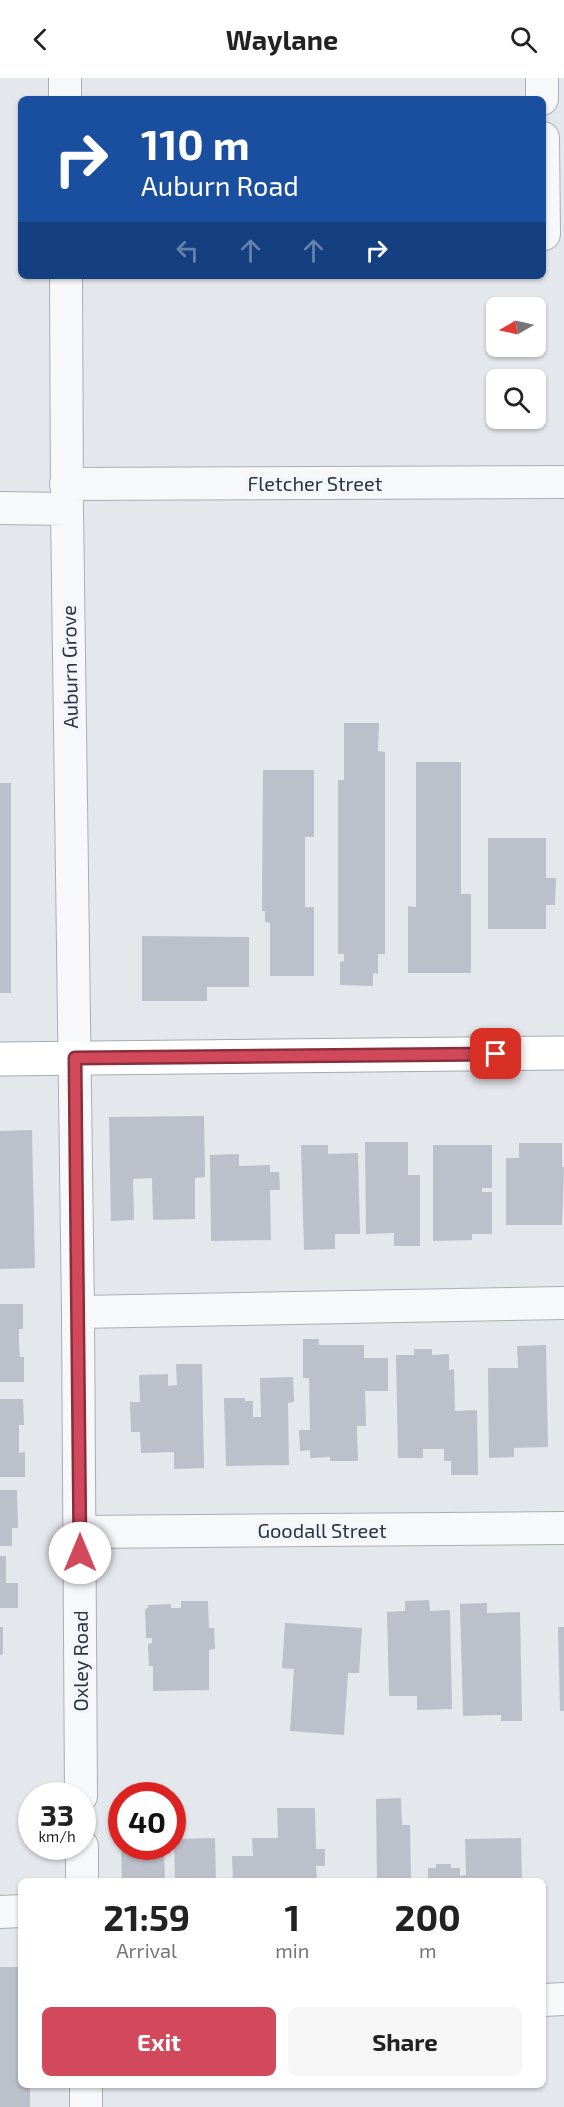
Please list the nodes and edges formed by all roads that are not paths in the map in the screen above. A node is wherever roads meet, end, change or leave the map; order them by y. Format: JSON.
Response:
{"nodes":[{"id":1,"x":65,"y":78,"type":"edge"},
{"id":2,"x":542,"y":78,"type":"edge"},
{"id":3,"x":65,"y":96,"type":"edge"},
{"id":4,"x":542,"y":96,"type":"edge"},
{"id":5,"x":66,"y":279,"type":"edge"},
{"id":6,"x":564,"y":482,"type":"edge"},
{"id":7,"x":67,"y":496,"type":"junction"},
{"id":8,"x":0,"y":508,"type":"edge"},
{"id":9,"x":564,"y":1053,"type":"edge"},
{"id":10,"x":75,"y":1058,"type":"junction"},
{"id":11,"x":0,"y":1059,"type":"edge"},
{"id":12,"x":564,"y":1303,"type":"edge"},
{"id":13,"x":78,"y":1312,"type":"junction"},
{"id":14,"x":564,"y":1528,"type":"edge"},
{"id":15,"x":80,"y":1532,"type":"junction"},
{"id":16,"x":81,"y":1782,"type":"edge"},
{"id":17,"x":82,"y":1860,"type":"edge"},
{"id":18,"x":82,"y":1878,"type":"edge"},
{"id":19,"x":18,"y":1911,"type":"edge"},
{"id":20,"x":0,"y":1912,"type":"edge"},
{"id":21,"x":564,"y":1999,"type":"edge"},
{"id":22,"x":546,"y":2000,"type":"edge"},
{"id":23,"x":86,"y":2088,"type":"edge"},
{"id":24,"x":86,"y":2107,"type":"edge"}],
"edges":[{"from":1,"to":3,"type":"street"},
{"from":2,"to":4,"type":"street"},
{"from":5,"to":7,"type":"street","name":"Auburn Grove"},
{"from":6,"to":7,"type":"street","name":"Fletcher Street"},
{"from":7,"to":8,"type":"street","name":"Fletcher Street"},
{"from":7,"to":10,"type":"street","name":"Auburn Grove"},
{"from":9,"to":10,"type":"main road"},
{"from":10,"to":11,"type":"main road"},
{"from":10,"to":13,"type":"street","name":"Oxley Road"},
{"from":12,"to":13,"type":"street"},
{"from":13,"to":15,"type":"street","name":"Oxley Road"},
{"from":14,"to":15,"type":"street","name":"Goodall Street"},
{"from":15,"to":16,"type":"street","name":"Oxley Road"},
{"from":17,"to":18,"type":"street"},
{"from":19,"to":20,"type":"street"},
{"from":21,"to":22,"type":"street"},
{"from":23,"to":24,"type":"street"}]}
